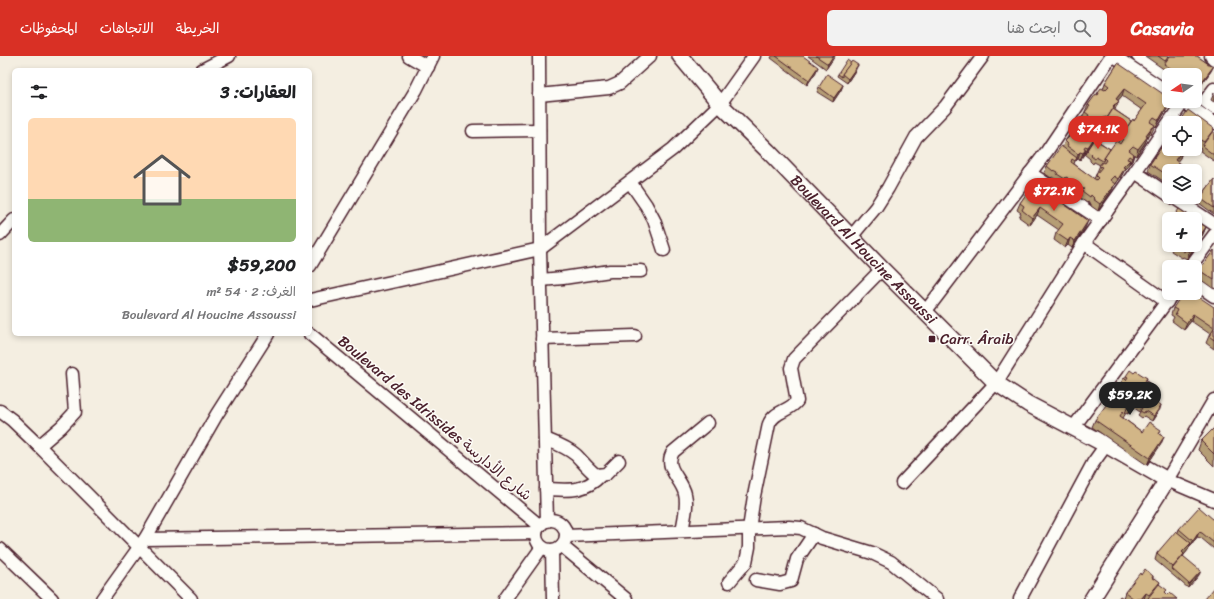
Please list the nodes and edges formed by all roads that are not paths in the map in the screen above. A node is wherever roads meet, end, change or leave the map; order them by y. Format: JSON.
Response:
{"nodes":[{"id":1,"x":228,"y":56,"type":"edge"},
{"id":2,"x":409,"y":56,"type":"edge"},
{"id":3,"x":433,"y":56,"type":"edge"},
{"id":4,"x":539,"y":56,"type":"edge"},
{"id":5,"x":650,"y":56,"type":"edge"},
{"id":6,"x":680,"y":56,"type":"edge"},
{"id":7,"x":754,"y":56,"type":"edge"},
{"id":8,"x":983,"y":56,"type":"edge"},
{"id":9,"x":1112,"y":56,"type":"edge"},
{"id":10,"x":1138,"y":56,"type":"edge"},
{"id":11,"x":1210,"y":56,"type":"edge"},
{"id":12,"x":1214,"y":59,"type":"edge"},
{"id":13,"x":428,"y":67,"type":"junction"},
{"id":14,"x":206,"y":68,"type":"edge"},
{"id":15,"x":1162,"y":72,"type":"edge"},
{"id":16,"x":1162,"y":88,"type":"edge"},
{"id":17,"x":1214,"y":89,"type":"edge"},
{"id":18,"x":539,"y":95,"type":"junction"},
{"id":19,"x":1205,"y":101,"type":"edge"},
{"id":20,"x":720,"y":104,"type":"junction"},
{"id":21,"x":1177,"y":108,"type":"edge"},
{"id":22,"x":1192,"y":108,"type":"edge"},
{"id":23,"x":1214,"y":123,"type":"edge"},
{"id":24,"x":539,"y":130,"type":"junction"},
{"id":25,"x":473,"y":131,"type":"dead end"},
{"id":26,"x":1135,"y":172,"type":"junction"},
{"id":27,"x":1030,"y":173,"type":"junction"},
{"id":28,"x":630,"y":182,"type":"junction"},
{"id":29,"x":1162,"y":190,"type":"edge"},
{"id":30,"x":1184,"y":204,"type":"edge"},
{"id":31,"x":1101,"y":220,"type":"junction"},
{"id":32,"x":12,"y":222,"type":"edge"},
{"id":33,"x":1214,"y":224,"type":"edge"},
{"id":34,"x":0,"y":235,"type":"edge"},
{"id":35,"x":1214,"y":235,"type":"edge"},
{"id":36,"x":851,"y":237,"type":"junction"},
{"id":37,"x":1084,"y":243,"type":"junction"},
{"id":38,"x":540,"y":249,"type":"junction"},
{"id":39,"x":664,"y":250,"type":"dead end"},
{"id":40,"x":1195,"y":260,"type":"edge"},
{"id":41,"x":312,"y":263,"type":"edge"},
{"id":42,"x":882,"y":269,"type":"junction"},
{"id":43,"x":640,"y":271,"type":"dead end"},
{"id":44,"x":541,"y":280,"type":"junction"},
{"id":45,"x":1202,"y":288,"type":"edge"},
{"id":46,"x":1162,"y":292,"type":"edge"},
{"id":47,"x":1214,"y":296,"type":"edge"},
{"id":48,"x":312,"y":300,"type":"edge"},
{"id":49,"x":1168,"y":300,"type":"edge"},
{"id":50,"x":925,"y":312,"type":"junction"},
{"id":51,"x":267,"y":336,"type":"edge"},
{"id":52,"x":312,"y":336,"type":"edge"},
{"id":53,"x":635,"y":336,"type":"dead end"},
{"id":54,"x":542,"y":339,"type":"junction"},
{"id":55,"x":72,"y":374,"type":"dead end"},
{"id":56,"x":996,"y":383,"type":"junction"},
{"id":57,"x":1214,"y":400,"type":"edge"},
{"id":58,"x":0,"y":411,"type":"edge"},
{"id":59,"x":708,"y":423,"type":"dead end"},
{"id":60,"x":1073,"y":428,"type":"junction"},
{"id":61,"x":545,"y":439,"type":"junction"},
{"id":62,"x":1106,"y":445,"type":"junction"},
{"id":63,"x":39,"y":446,"type":"junction"},
{"id":64,"x":619,"y":461,"type":"dead end"},
{"id":65,"x":601,"y":476,"type":"junction"},
{"id":66,"x":1167,"y":480,"type":"junction"},
{"id":67,"x":902,"y":483,"type":"dead end"},
{"id":68,"x":546,"y":489,"type":"junction"},
{"id":69,"x":1214,"y":500,"type":"edge"},
{"id":70,"x":541,"y":527,"type":"junction"},
{"id":71,"x":749,"y":529,"type":"junction"},
{"id":72,"x":682,"y":531,"type":"junction"},
{"id":73,"x":814,"y":534,"type":"junction"},
{"id":74,"x":142,"y":543,"type":"junction"},
{"id":75,"x":556,"y":545,"type":"junction"},
{"id":76,"x":0,"y":549,"type":"edge"},
{"id":77,"x":756,"y":580,"type":"dead end"},
{"id":78,"x":729,"y":582,"type":"dead end"},
{"id":79,"x":52,"y":599,"type":"edge"},
{"id":80,"x":102,"y":599,"type":"edge"},
{"id":81,"x":191,"y":599,"type":"edge"},
{"id":82,"x":505,"y":599,"type":"edge"},
{"id":83,"x":553,"y":599,"type":"edge"},
{"id":84,"x":626,"y":599,"type":"edge"},
{"id":85,"x":937,"y":599,"type":"edge"},
{"id":86,"x":1020,"y":599,"type":"edge"},
{"id":87,"x":1092,"y":599,"type":"edge"}],
"edges":[{"from":1,"to":14,"type":"street"},
{"from":2,"to":13,"type":"street"},
{"from":3,"to":13,"type":"street"},
{"from":4,"to":18,"type":"street"},
{"from":5,"to":18,"type":"street"},
{"from":6,"to":20,"type":"street","name":"Boulevard Al Houcine Assoussi"},
{"from":7,"to":20,"type":"street"},
{"from":8,"to":36,"type":"street"},
{"from":9,"to":16,"type":"street"},
{"from":9,"to":27,"type":"street"},
{"from":10,"to":15,"type":"street"},
{"from":11,"to":12,"type":"street"},
{"from":13,"to":41,"type":"street"},
{"from":17,"to":19,"type":"street"},
{"from":18,"to":24,"type":"street"},
{"from":20,"to":28,"type":"street"},
{"from":20,"to":36,"type":"street","name":"Boulevard Al Houcine Assoussi"},
{"from":21,"to":26,"type":"street"},
{"from":22,"to":23,"type":"street"},
{"from":24,"to":25,"type":"street"},
{"from":24,"to":38,"type":"street"},
{"from":26,"to":29,"type":"street"},
{"from":26,"to":31,"type":"street"},
{"from":27,"to":31,"type":"street"},
{"from":27,"to":50,"type":"street"},
{"from":28,"to":38,"type":"street"},
{"from":28,"to":39,"type":"street"},
{"from":30,"to":33,"type":"street"},
{"from":31,"to":37,"type":"street"},
{"from":32,"to":34,"type":"street"},
{"from":35,"to":40,"type":"street"},
{"from":36,"to":42,"type":"street","name":"Boulevard Al Houcine Assoussi"},
{"from":37,"to":46,"type":"street"},
{"from":37,"to":56,"type":"street"},
{"from":38,"to":44,"type":"street"},
{"from":38,"to":48,"type":"street"},
{"from":42,"to":50,"type":"street","name":"Boulevard Al Houcine Assoussi"},
{"from":42,"to":71,"type":"street"},
{"from":43,"to":44,"type":"street"},
{"from":44,"to":54,"type":"street"},
{"from":45,"to":47,"type":"street"},
{"from":49,"to":60,"type":"street"},
{"from":50,"to":56,"type":"street","name":"Boulevard Al Houcine Assoussi"},
{"from":51,"to":74,"type":"street"},
{"from":52,"to":70,"type":"street","name":"Boulevard des Idrissides شارع الأدارسة"},
{"from":53,"to":54,"type":"street"},
{"from":54,"to":61,"type":"street"},
{"from":55,"to":63,"type":"street"},
{"from":56,"to":60,"type":"street","name":"Boulevard Al Houcine Assoussi"},
{"from":56,"to":67,"type":"street"},
{"from":57,"to":66,"type":"street"},
{"from":58,"to":63,"type":"street"},
{"from":59,"to":72,"type":"street"},
{"from":60,"to":62,"type":"street","name":"Boulevard Al Houcine Assoussi"},
{"from":61,"to":65,"type":"street"},
{"from":61,"to":68,"type":"street"},
{"from":62,"to":66,"type":"street","name":"Boulevard Al Houcine Assoussi"},
{"from":62,"to":86,"type":"street"},
{"from":63,"to":74,"type":"street"},
{"from":64,"to":65,"type":"street"},
{"from":65,"to":68,"type":"street"},
{"from":66,"to":69,"type":"street"},
{"from":66,"to":87,"type":"street"},
{"from":68,"to":70,"type":"street"},
{"from":70,"to":74,"type":"street"},
{"from":70,"to":75,"type":"street"},
{"from":70,"to":75,"type":"street"},
{"from":71,"to":72,"type":"street"},
{"from":71,"to":73,"type":"street"},
{"from":71,"to":78,"type":"street"},
{"from":72,"to":75,"type":"street"},
{"from":73,"to":77,"type":"street"},
{"from":73,"to":85,"type":"street"},
{"from":74,"to":80,"type":"street"},
{"from":74,"to":81,"type":"street"},
{"from":75,"to":82,"type":"street"},
{"from":75,"to":83,"type":"street"},
{"from":75,"to":84,"type":"street"},
{"from":76,"to":79,"type":"street"}]}
